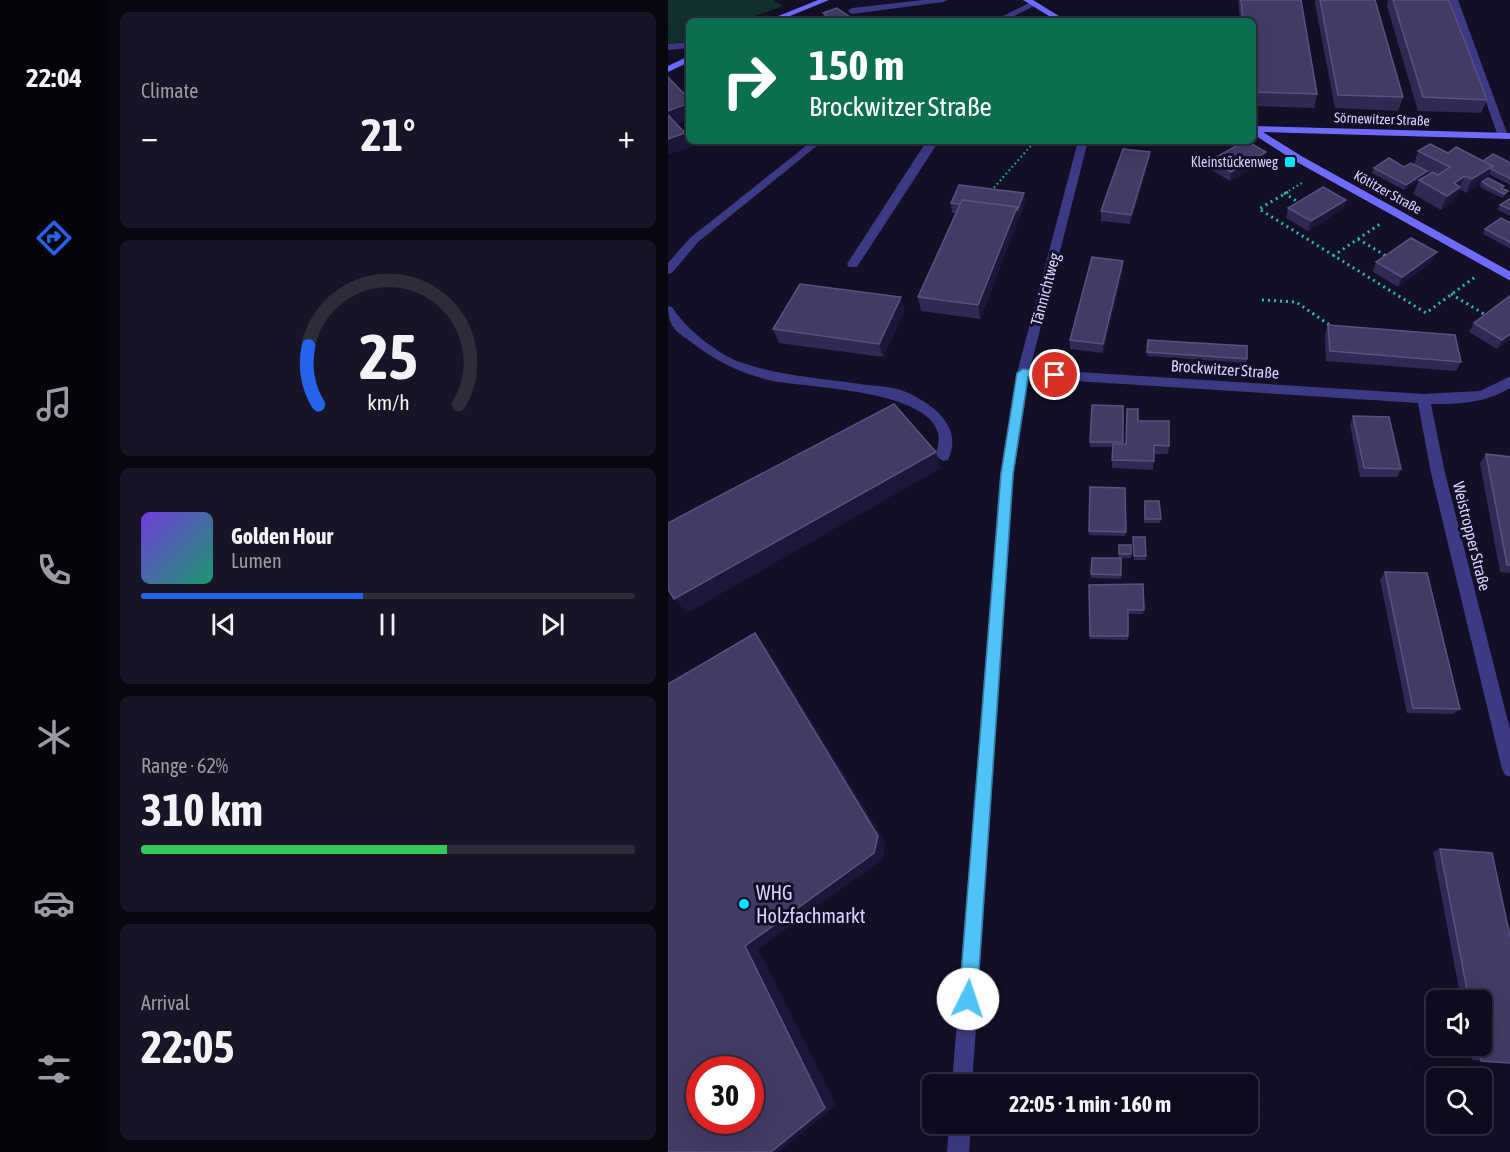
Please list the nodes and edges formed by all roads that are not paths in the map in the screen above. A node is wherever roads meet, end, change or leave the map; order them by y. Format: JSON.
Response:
{"nodes":[{"id":1,"x":825,"y":0,"type":"edge"},
{"id":2,"x":943,"y":0,"type":"edge"},
{"id":3,"x":1454,"y":0,"type":"edge"},
{"id":4,"x":1031,"y":2,"type":"edge"},
{"id":5,"x":852,"y":11,"type":"dead end"},
{"id":6,"x":778,"y":18,"type":"edge"},
{"id":7,"x":1003,"y":18,"type":"edge"},
{"id":8,"x":1058,"y":18,"type":"edge"},
{"id":9,"x":686,"y":45,"type":"edge"},
{"id":10,"x":668,"y":47,"type":"edge"},
{"id":11,"x":686,"y":60,"type":"edge"},
{"id":12,"x":668,"y":69,"type":"edge"},
{"id":13,"x":1256,"y":130,"type":"edge"},
{"id":14,"x":1256,"y":132,"type":"edge"},
{"id":15,"x":1507,"y":136,"type":"edge"},
{"id":16,"x":814,"y":144,"type":"edge"},
{"id":17,"x":930,"y":144,"type":"edge"},
{"id":18,"x":1082,"y":144,"type":"edge"},
{"id":19,"x":853,"y":264,"type":"dead end"},
{"id":20,"x":668,"y":270,"type":"edge"},
{"id":21,"x":1511,"y":277,"type":"edge"},
{"id":22,"x":668,"y":310,"type":"edge"},
{"id":23,"x":1023,"y":373,"type":"junction"},
{"id":24,"x":1511,"y":380,"type":"edge"},
{"id":25,"x":1424,"y":399,"type":"junction"},
{"id":26,"x":943,"y":456,"type":"dead end"},
{"id":27,"x":1511,"y":769,"type":"edge"},
{"id":28,"x":963,"y":1074,"type":"edge"},
{"id":29,"x":959,"y":1134,"type":"edge"},
{"id":30,"x":958,"y":1152,"type":"edge"}],
"edges":[{"from":1,"to":6,"type":"street"},
{"from":2,"to":5,"type":"street"},
{"from":3,"to":15,"type":"street"},
{"from":4,"to":7,"type":"street"},
{"from":4,"to":8,"type":"street"},
{"from":9,"to":10,"type":"street"},
{"from":11,"to":12,"type":"street"},
{"from":13,"to":15,"type":"street","name":"Sörnewitzer Straße"},
{"from":14,"to":21,"type":"street","name":"Kötitzer Straße"},
{"from":16,"to":20,"type":"street"},
{"from":17,"to":19,"type":"street"},
{"from":18,"to":23,"type":"street","name":"Tännichtweg"},
{"from":22,"to":26,"type":"street"},
{"from":23,"to":25,"type":"street","name":"Brockwitzer Straße"},
{"from":23,"to":28,"type":"street","name":"Tännichtweg"},
{"from":24,"to":25,"type":"street"},
{"from":25,"to":27,"type":"street","name":"Weistropper Straße"},
{"from":29,"to":30,"type":"street"}]}
